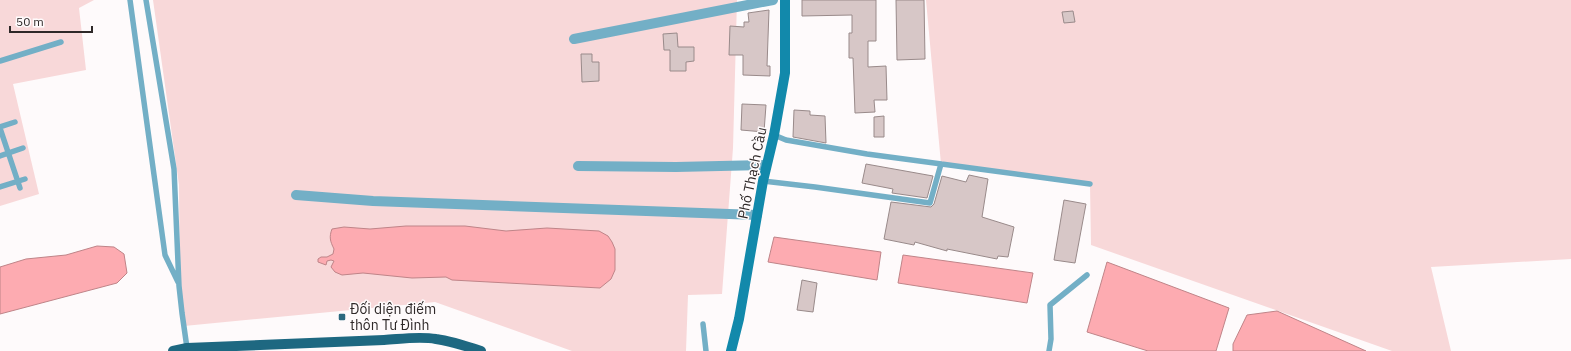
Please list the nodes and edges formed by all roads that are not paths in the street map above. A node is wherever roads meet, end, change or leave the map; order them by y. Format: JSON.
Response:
{"nodes":[{"id":1,"x":130,"y":0,"type":"edge"},
{"id":2,"x":146,"y":0,"type":"edge"},
{"id":3,"x":774,"y":0,"type":"edge"},
{"id":4,"x":786,"y":0,"type":"edge"},
{"id":5,"x":574,"y":39,"type":"dead end"},
{"id":6,"x":61,"y":42,"type":"dead end"},
{"id":7,"x":0,"y":61,"type":"edge"},
{"id":8,"x":15,"y":122,"type":"dead end"},
{"id":9,"x":0,"y":127,"type":"edge"},
{"id":10,"x":774,"y":135,"type":"junction"},
{"id":11,"x":23,"y":148,"type":"dead end"},
{"id":12,"x":9,"y":153,"type":"junction"},
{"id":13,"x":0,"y":156,"type":"edge"},
{"id":14,"x":941,"y":164,"type":"junction"},
{"id":15,"x":766,"y":165,"type":"junction"},
{"id":16,"x":578,"y":166,"type":"dead end"},
{"id":17,"x":25,"y":179,"type":"dead end"},
{"id":18,"x":18,"y":181,"type":"junction"},
{"id":19,"x":762,"y":181,"type":"junction"},
{"id":20,"x":1090,"y":184,"type":"dead end"},
{"id":21,"x":0,"y":187,"type":"edge"},
{"id":22,"x":20,"y":188,"type":"dead end"},
{"id":23,"x":296,"y":195,"type":"dead end"},
{"id":24,"x":757,"y":215,"type":"junction"},
{"id":25,"x":1087,"y":276,"type":"dead end"},
{"id":26,"x":180,"y":286,"type":"junction"},
{"id":27,"x":703,"y":324,"type":"dead end"},
{"id":28,"x":230,"y":347,"type":"junction"},
{"id":29,"x":187,"y":348,"type":"junction"},
{"id":30,"x":173,"y":351,"type":"edge"},
{"id":31,"x":272,"y":351,"type":"edge"},
{"id":32,"x":481,"y":351,"type":"edge"},
{"id":33,"x":706,"y":351,"type":"edge"},
{"id":34,"x":731,"y":351,"type":"edge"},
{"id":35,"x":1049,"y":351,"type":"edge"}],
"edges":[{"from":1,"to":26,"type":"lane"},
{"from":2,"to":26,"type":"lane"},
{"from":3,"to":5,"type":"street"},
{"from":4,"to":10,"type":"street","name":"Phố Thạch Cầu"},
{"from":6,"to":7,"type":"lane"},
{"from":8,"to":9,"type":"lane"},
{"from":9,"to":12,"type":"lane"},
{"from":10,"to":14,"type":"lane"},
{"from":10,"to":15,"type":"street","name":"Phố Thạch Cầu"},
{"from":11,"to":12,"type":"lane"},
{"from":12,"to":13,"type":"lane"},
{"from":12,"to":18,"type":"lane"},
{"from":14,"to":19,"type":"lane"},
{"from":14,"to":20,"type":"lane"},
{"from":15,"to":16,"type":"street"},
{"from":15,"to":19,"type":"street","name":"Phố Thạch Cầu"},
{"from":17,"to":18,"type":"lane"},
{"from":18,"to":21,"type":"lane"},
{"from":18,"to":22,"type":"lane"},
{"from":19,"to":24,"type":"street","name":"Phố Thạch Cầu"},
{"from":23,"to":24,"type":"street"},
{"from":24,"to":34,"type":"street","name":"Phố Thạch Cầu"},
{"from":25,"to":35,"type":"lane"},
{"from":26,"to":29,"type":"lane"},
{"from":27,"to":33,"type":"lane"},
{"from":28,"to":29,"type":"main road"},
{"from":28,"to":31,"type":"main road"},
{"from":28,"to":32,"type":"main road"},
{"from":29,"to":30,"type":"main road"}]}
